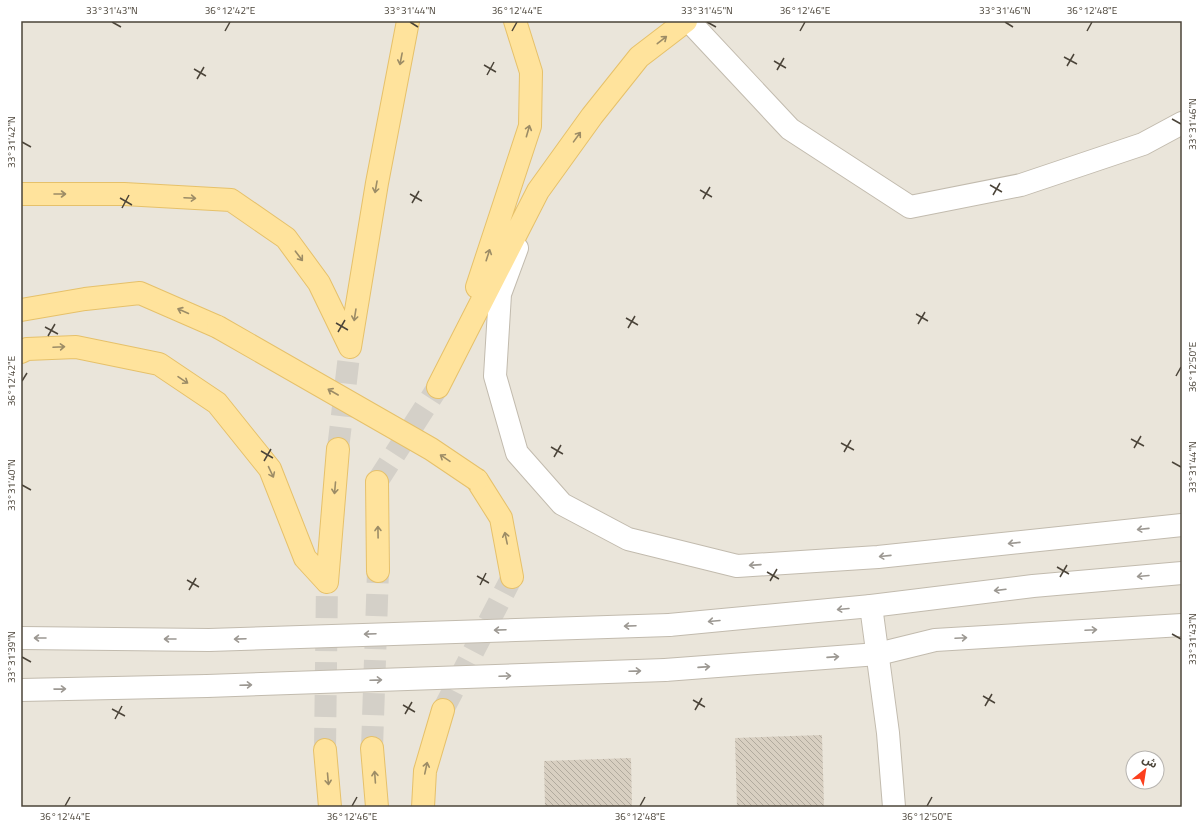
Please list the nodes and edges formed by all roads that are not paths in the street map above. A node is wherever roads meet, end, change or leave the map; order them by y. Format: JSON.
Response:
{"nodes":[{"id":1,"x":408,"y":21,"type":"edge"},
{"id":2,"x":687,"y":21,"type":"edge"},
{"id":3,"x":516,"y":23,"type":"edge"},
{"id":4,"x":1182,"y":123,"type":"edge"},
{"id":5,"x":538,"y":191,"type":"junction"},
{"id":6,"x":21,"y":194,"type":"edge"},
{"id":7,"x":21,"y":310,"type":"edge"},
{"id":8,"x":21,"y":352,"type":"edge"},
{"id":9,"x":454,"y":358,"type":"junction"},
{"id":10,"x":438,"y":387,"type":"tunnel mouth"},
{"id":11,"x":338,"y":449,"type":"tunnel mouth"},
{"id":12,"x":376,"y":482,"type":"tunnel mouth"},
{"id":13,"x":1182,"y":525,"type":"edge"},
{"id":14,"x":378,"y":571,"type":"tunnel mouth"},
{"id":15,"x":1182,"y":573,"type":"edge"},
{"id":16,"x":512,"y":577,"type":"tunnel mouth"},
{"id":17,"x":871,"y":606,"type":"junction"},
{"id":18,"x":1182,"y":625,"type":"edge"},
{"id":19,"x":21,"y":638,"type":"edge"},
{"id":20,"x":878,"y":654,"type":"junction"},
{"id":21,"x":21,"y":690,"type":"edge"},
{"id":22,"x":443,"y":710,"type":"tunnel mouth"},
{"id":23,"x":372,"y":748,"type":"tunnel mouth"},
{"id":24,"x":325,"y":750,"type":"tunnel mouth"},
{"id":25,"x":330,"y":807,"type":"edge"},
{"id":26,"x":377,"y":807,"type":"edge"},
{"id":27,"x":423,"y":807,"type":"edge"},
{"id":28,"x":894,"y":807,"type":"edge"}],
"edges":[{"from":1,"to":6,"type":"main road"},
{"from":2,"to":4,"type":"street"},
{"from":5,"to":2,"type":"main road","one_way":true},
{"from":9,"to":3,"type":"main road","one_way":true},
{"from":5,"to":9,"type":"main road"},
{"from":13,"to":5,"type":"street","one_way":true},
{"from":16,"to":7,"type":"main road","one_way":true,"bridge":true},
{"from":8,"to":11,"type":"main road"},
{"from":9,"to":10,"type":"main road"},
{"from":14,"to":12,"type":"main road","one_way":true},
{"from":15,"to":17,"type":"street","one_way":true},
{"from":17,"to":19,"type":"street","one_way":true,"bridge":true},
{"from":17,"to":20,"type":"street"},
{"from":20,"to":18,"type":"street","one_way":true},
{"from":21,"to":20,"type":"street","one_way":true,"bridge":true},
{"from":20,"to":28,"type":"street"},
{"from":27,"to":22,"type":"main road","one_way":true},
{"from":26,"to":23,"type":"main road","one_way":true},
{"from":24,"to":25,"type":"main road","one_way":true}]}
